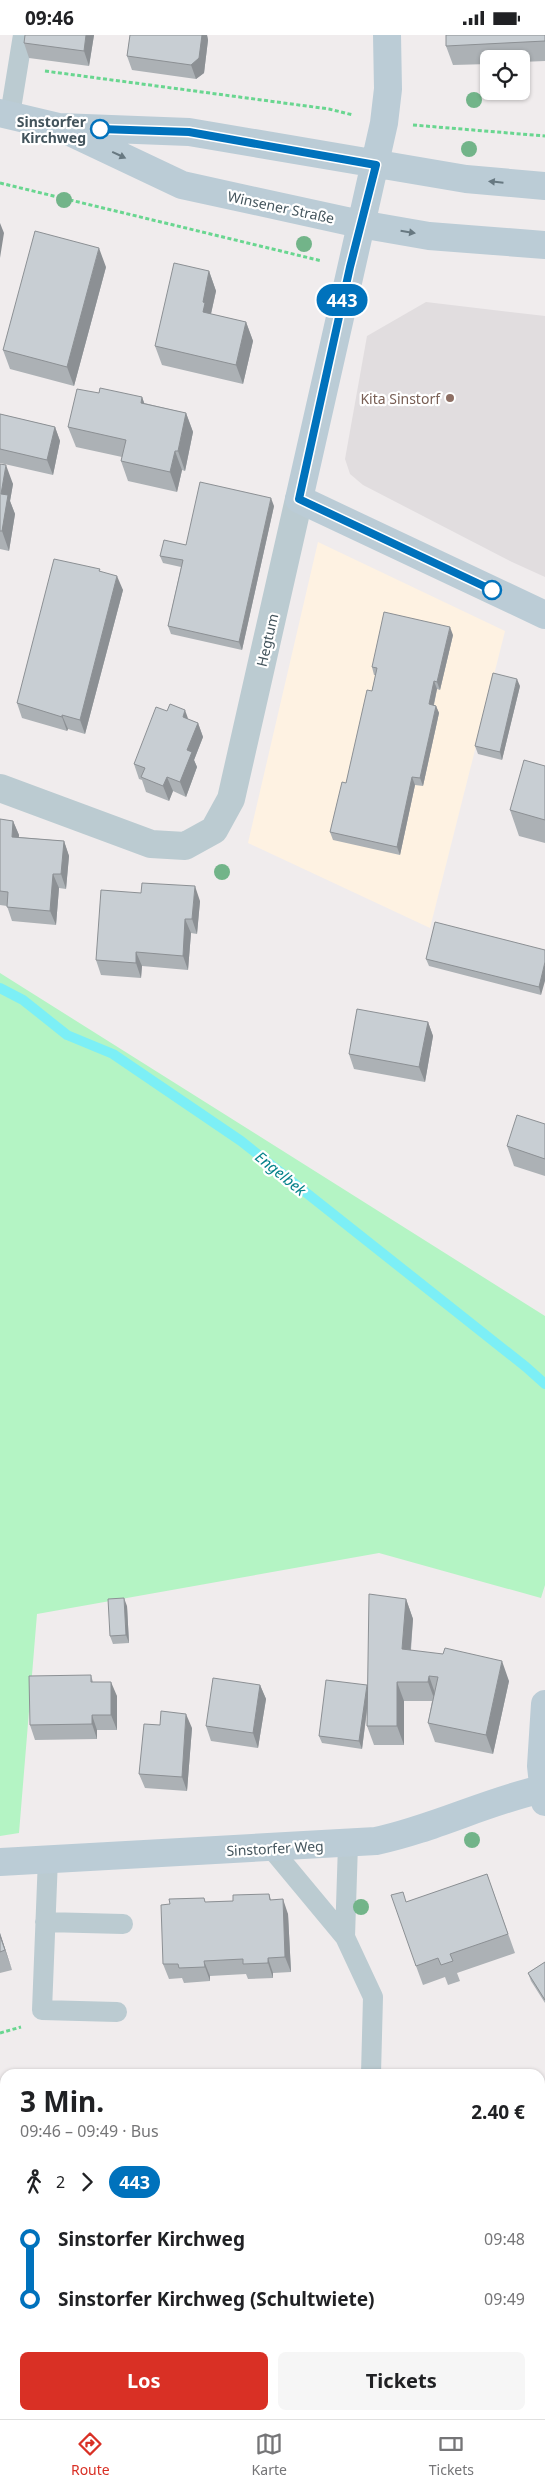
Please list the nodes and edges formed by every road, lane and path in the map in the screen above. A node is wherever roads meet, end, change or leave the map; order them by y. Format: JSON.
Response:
{"nodes":[{"id":1,"x":23,"y":35,"type":"edge"},
{"id":2,"x":387,"y":35,"type":"edge"},
{"id":3,"x":18,"y":67,"type":"junction"},
{"id":4,"x":5,"y":114,"type":"edge"},
{"id":5,"x":384,"y":123,"type":"junction"},
{"id":6,"x":59,"y":127,"type":"junction"},
{"id":7,"x":545,"y":136,"type":"edge"},
{"id":8,"x":376,"y":165,"type":"junction"},
{"id":9,"x":0,"y":183,"type":"edge"},
{"id":10,"x":545,"y":186,"type":"edge"},
{"id":11,"x":360,"y":225,"type":"junction"},
{"id":12,"x":545,"y":245,"type":"edge"},
{"id":13,"x":350,"y":267,"type":"junction"},
{"id":14,"x":299,"y":499,"type":"junction"},
{"id":15,"x":545,"y":615,"type":"edge"},
{"id":16,"x":0,"y":788,"type":"edge"},
{"id":17,"x":545,"y":1704,"type":"edge"},
{"id":18,"x":543,"y":1796,"type":"edge"},
{"id":19,"x":348,"y":1844,"type":"junction"},
{"id":20,"x":271,"y":1848,"type":"junction"},
{"id":21,"x":48,"y":1858,"type":"junction"},
{"id":22,"x":0,"y":1862,"type":"edge"},
{"id":23,"x":45,"y":1922,"type":"junction"},
{"id":24,"x":123,"y":1924,"type":"dead end"},
{"id":25,"x":346,"y":1937,"type":"junction"},
{"id":26,"x":117,"y":2012,"type":"dead end"},
{"id":27,"x":29,"y":2025,"type":"dead end"},
{"id":28,"x":0,"y":2033,"type":"edge"},
{"id":29,"x":371,"y":2069,"type":"edge"}],
"edges":[{"from":1,"to":3,"type":"lane"},
{"from":2,"to":5,"type":"main road","name":"Hegtum"},
{"from":3,"to":4,"type":"lane"},
{"from":3,"to":5,"type":"path"},
{"from":4,"to":6,"type":"main road","name":"Winsener Straße"},
{"from":5,"to":7,"type":"path"},
{"from":5,"to":8,"type":"main road","name":"Hegtum"},
{"from":6,"to":8,"type":"main road","name":"Winsener Straße"},
{"from":6,"to":11,"type":"main road","name":"Winsener Straße","one_way":true},
{"from":10,"to":8,"type":"main road","name":"Winsener Straße","one_way":true},
{"from":8,"to":11,"type":"main road","name":"Hegtum"},
{"from":9,"to":13,"type":"path"},
{"from":11,"to":12,"type":"main road","name":"Winsener Straße","one_way":true},
{"from":11,"to":13,"type":"main road","name":"Hegtum"},
{"from":13,"to":14,"type":"main road","name":"Hegtum"},
{"from":14,"to":15,"type":"main road"},
{"from":14,"to":16,"type":"street","name":"Hegtum"},
{"from":17,"to":18,"type":"main road"},
{"from":18,"to":19,"type":"main road","name":"Sinstorfer Weg"},
{"from":19,"to":20,"type":"main road","name":"Sinstorfer Weg"},
{"from":19,"to":25,"type":"lane"},
{"from":20,"to":21,"type":"main road","name":"Sinstorfer Weg"},
{"from":20,"to":25,"type":"lane"},
{"from":21,"to":22,"type":"main road","name":"Sinstorfer Weg"},
{"from":21,"to":23,"type":"lane"},
{"from":23,"to":24,"type":"lane"},
{"from":23,"to":26,"type":"lane"},
{"from":25,"to":29,"type":"lane"},
{"from":27,"to":28,"type":"path"}]}
